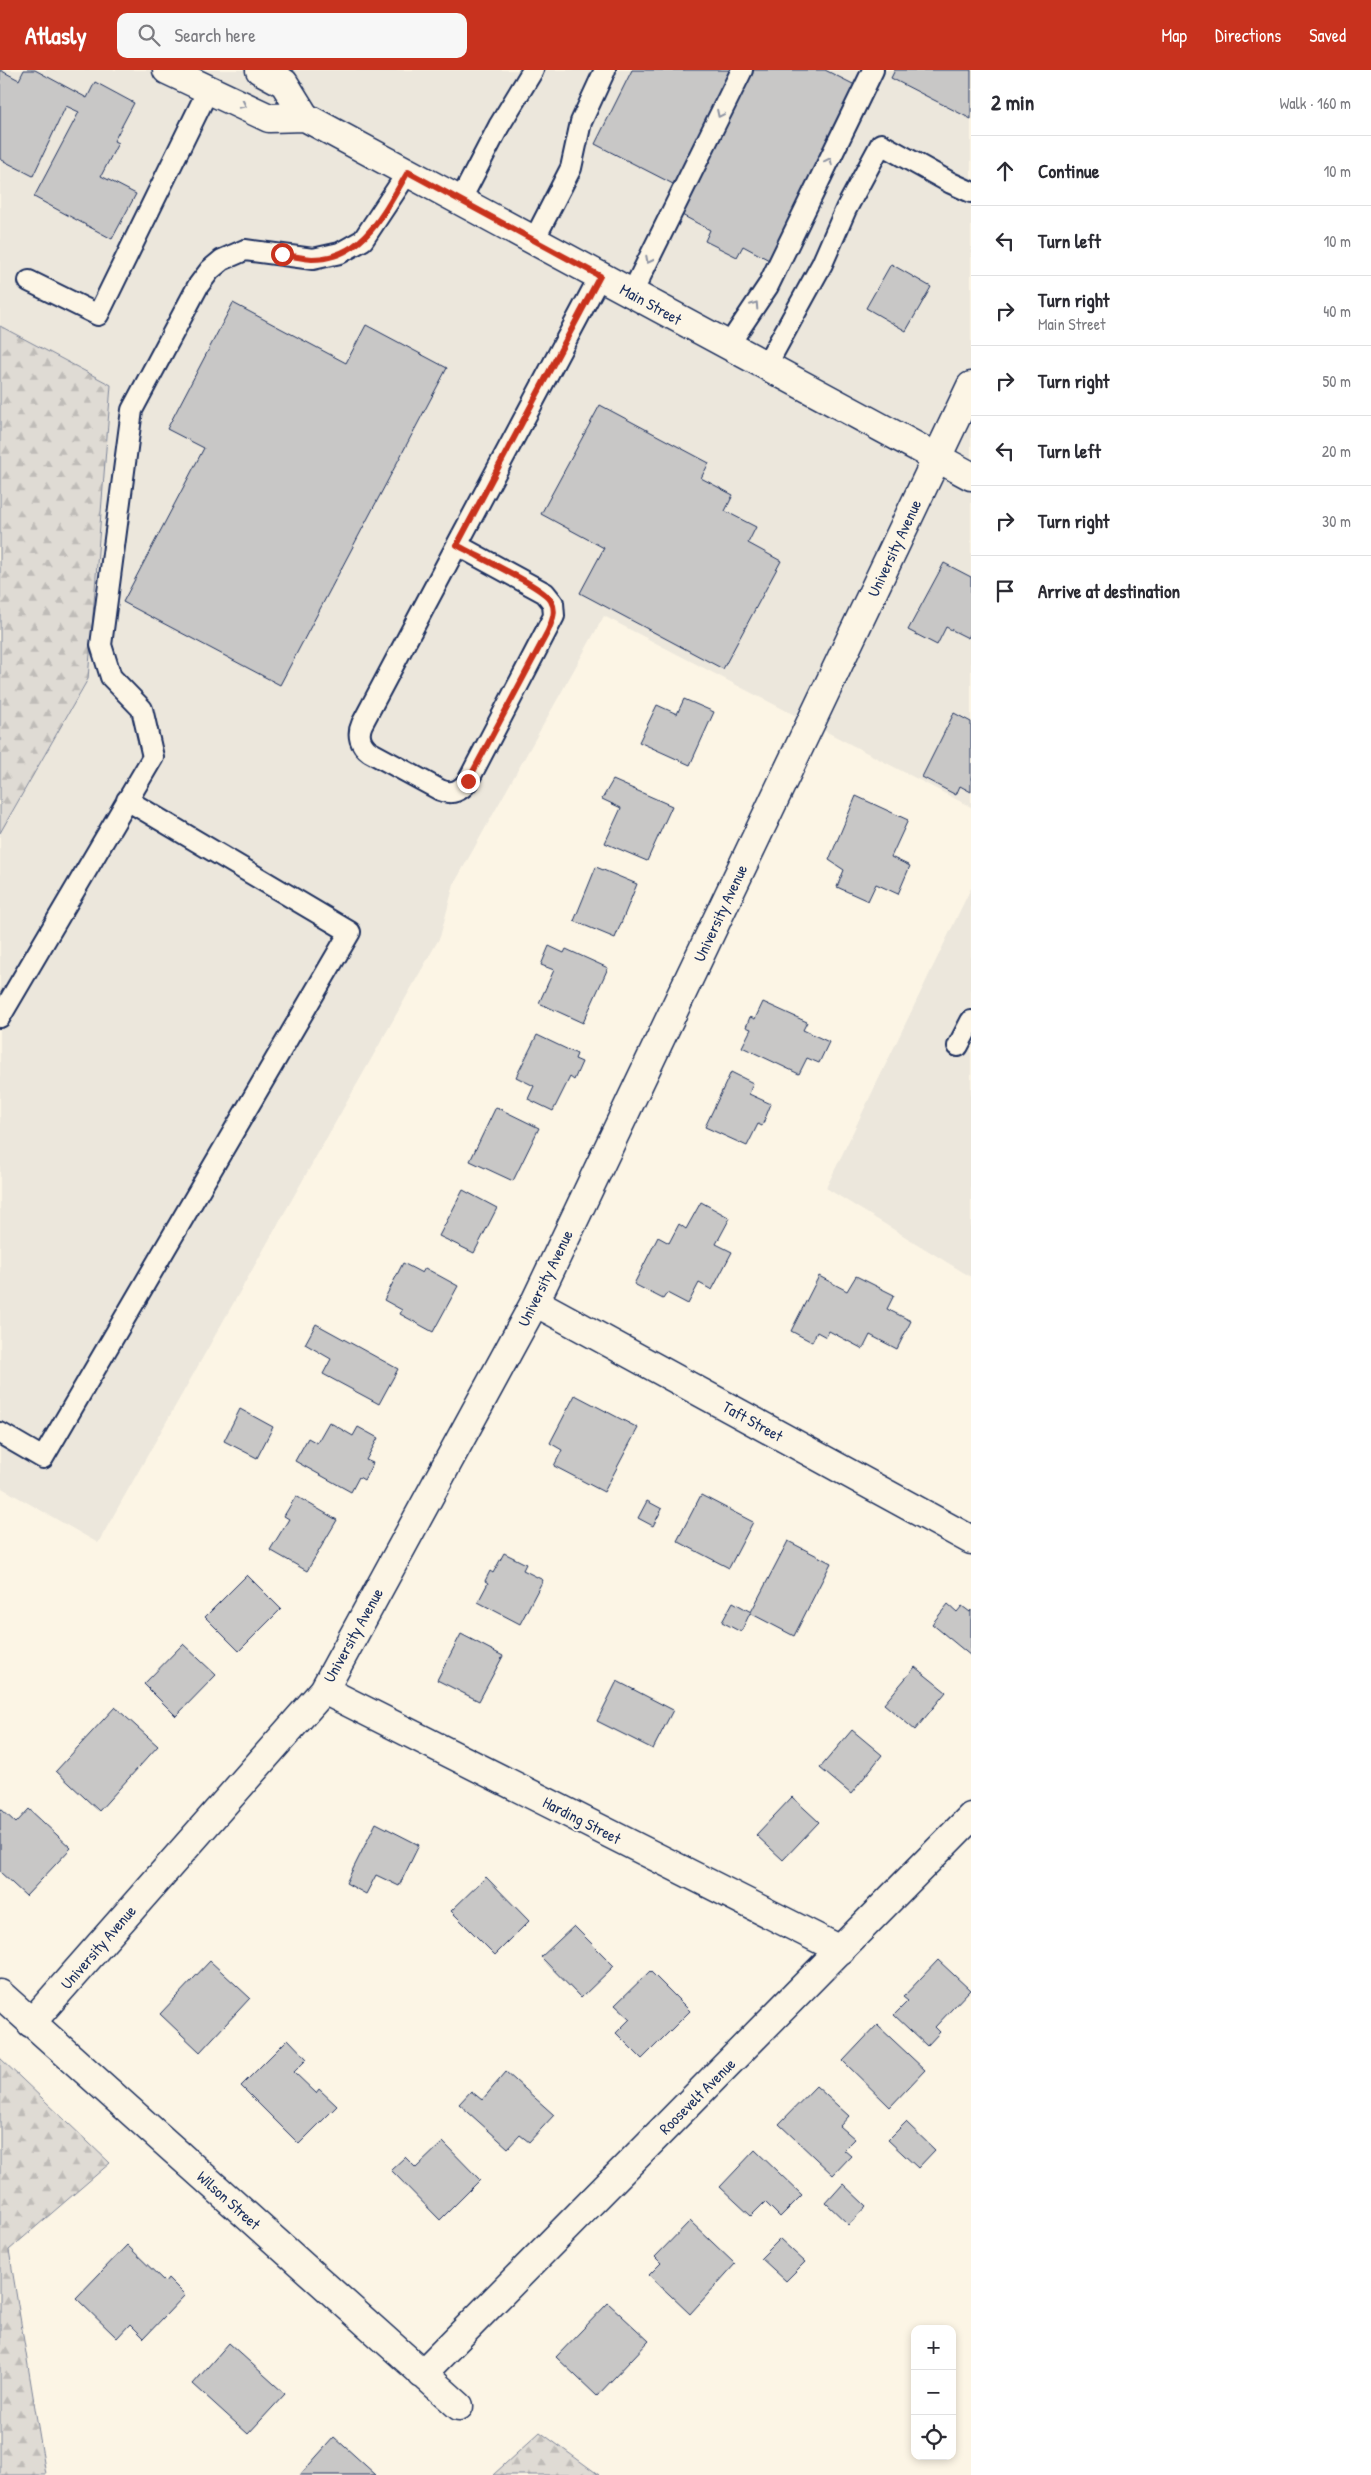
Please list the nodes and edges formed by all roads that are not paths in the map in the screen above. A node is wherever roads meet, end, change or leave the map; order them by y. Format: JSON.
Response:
{"nodes":[{"id":1,"x":167,"y":70,"type":"edge"},
{"id":2,"x":260,"y":70,"type":"edge"},
{"id":3,"x":534,"y":70,"type":"edge"},
{"id":4,"x":605,"y":70,"type":"edge"},
{"id":5,"x":742,"y":70,"type":"edge"},
{"id":6,"x":873,"y":70,"type":"edge"},
{"id":7,"x":208,"y":88,"type":"junction"},
{"id":8,"x":305,"y":117,"type":"junction"},
{"id":9,"x":408,"y":172,"type":"junction"},
{"id":10,"x":971,"y":192,"type":"edge"},
{"id":11,"x":460,"y":201,"type":"junction"},
{"id":12,"x":534,"y":240,"type":"junction"},
{"id":13,"x":600,"y":276,"type":"junction"},
{"id":14,"x":29,"y":281,"type":"dead end"},
{"id":15,"x":632,"y":293,"type":"junction"},
{"id":16,"x":728,"y":346,"type":"junction"},
{"id":17,"x":766,"y":366,"type":"junction"},
{"id":18,"x":971,"y":386,"type":"edge"},
{"id":19,"x":937,"y":457,"type":"junction"},
{"id":20,"x":971,"y":476,"type":"edge"},
{"id":21,"x":457,"y":545,"type":"junction"},
{"id":22,"x":127,"y":800,"type":"junction"},
{"id":23,"x":0,"y":1017,"type":"edge"},
{"id":24,"x":971,"y":1021,"type":"edge"},
{"id":25,"x":958,"y":1046,"type":"dead end"},
{"id":26,"x":535,"y":1302,"type":"junction"},
{"id":27,"x":0,"y":1433,"type":"edge"},
{"id":28,"x":971,"y":1540,"type":"edge"},
{"id":29,"x":324,"y":1690,"type":"junction"},
{"id":30,"x":971,"y":1817,"type":"edge"},
{"id":31,"x":841,"y":1950,"type":"junction"},
{"id":32,"x":0,"y":1994,"type":"edge"},
{"id":33,"x":31,"y":2023,"type":"junction"},
{"id":34,"x":422,"y":2374,"type":"junction"},
{"id":35,"x":459,"y":2406,"type":"dead end"}],
"edges":[{"from":1,"to":7,"type":"street"},
{"from":2,"to":8,"type":"street"},
{"from":3,"to":11,"type":"lane"},
{"from":4,"to":12,"type":"lane"},
{"from":5,"to":15,"type":"lane","one_way":true},
{"from":16,"to":6,"type":"lane","one_way":true},
{"from":7,"to":8,"type":"street","one_way":true},
{"from":7,"to":14,"type":"lane"},
{"from":8,"to":9,"type":"street","name":"Main Street"},
{"from":9,"to":11,"type":"street","name":"Main Street"},
{"from":9,"to":22,"type":"lane"},
{"from":10,"to":17,"type":"lane"},
{"from":11,"to":12,"type":"street","name":"Main Street"},
{"from":12,"to":13,"type":"street","name":"Main Street"},
{"from":13,"to":15,"type":"street","name":"Main Street"},
{"from":13,"to":21,"type":"lane"},
{"from":15,"to":16,"type":"street","name":"Main Street"},
{"from":16,"to":17,"type":"street","name":"Main Street"},
{"from":17,"to":19,"type":"street","name":"Main Street"},
{"from":18,"to":19,"type":"street","name":"University Avenue"},
{"from":19,"to":20,"type":"street","name":"Main Street"},
{"from":19,"to":26,"type":"street","name":"University Avenue"},
{"from":21,"to":21,"type":"lane"},
{"from":22,"to":23,"type":"lane"},
{"from":22,"to":27,"type":"lane"},
{"from":24,"to":25,"type":"lane"},
{"from":26,"to":28,"type":"street","name":"Taft Street"},
{"from":26,"to":29,"type":"street","name":"University Avenue"},
{"from":29,"to":31,"type":"street","name":"Harding Street"},
{"from":29,"to":33,"type":"street","name":"University Avenue"},
{"from":30,"to":31,"type":"street","name":"Roosevelt Avenue"},
{"from":31,"to":34,"type":"street","name":"Roosevelt Avenue"},
{"from":32,"to":33,"type":"street","name":"Wilson Street"},
{"from":33,"to":34,"type":"street","name":"Wilson Street"},
{"from":34,"to":35,"type":"street","name":"Wilson Street"}]}
